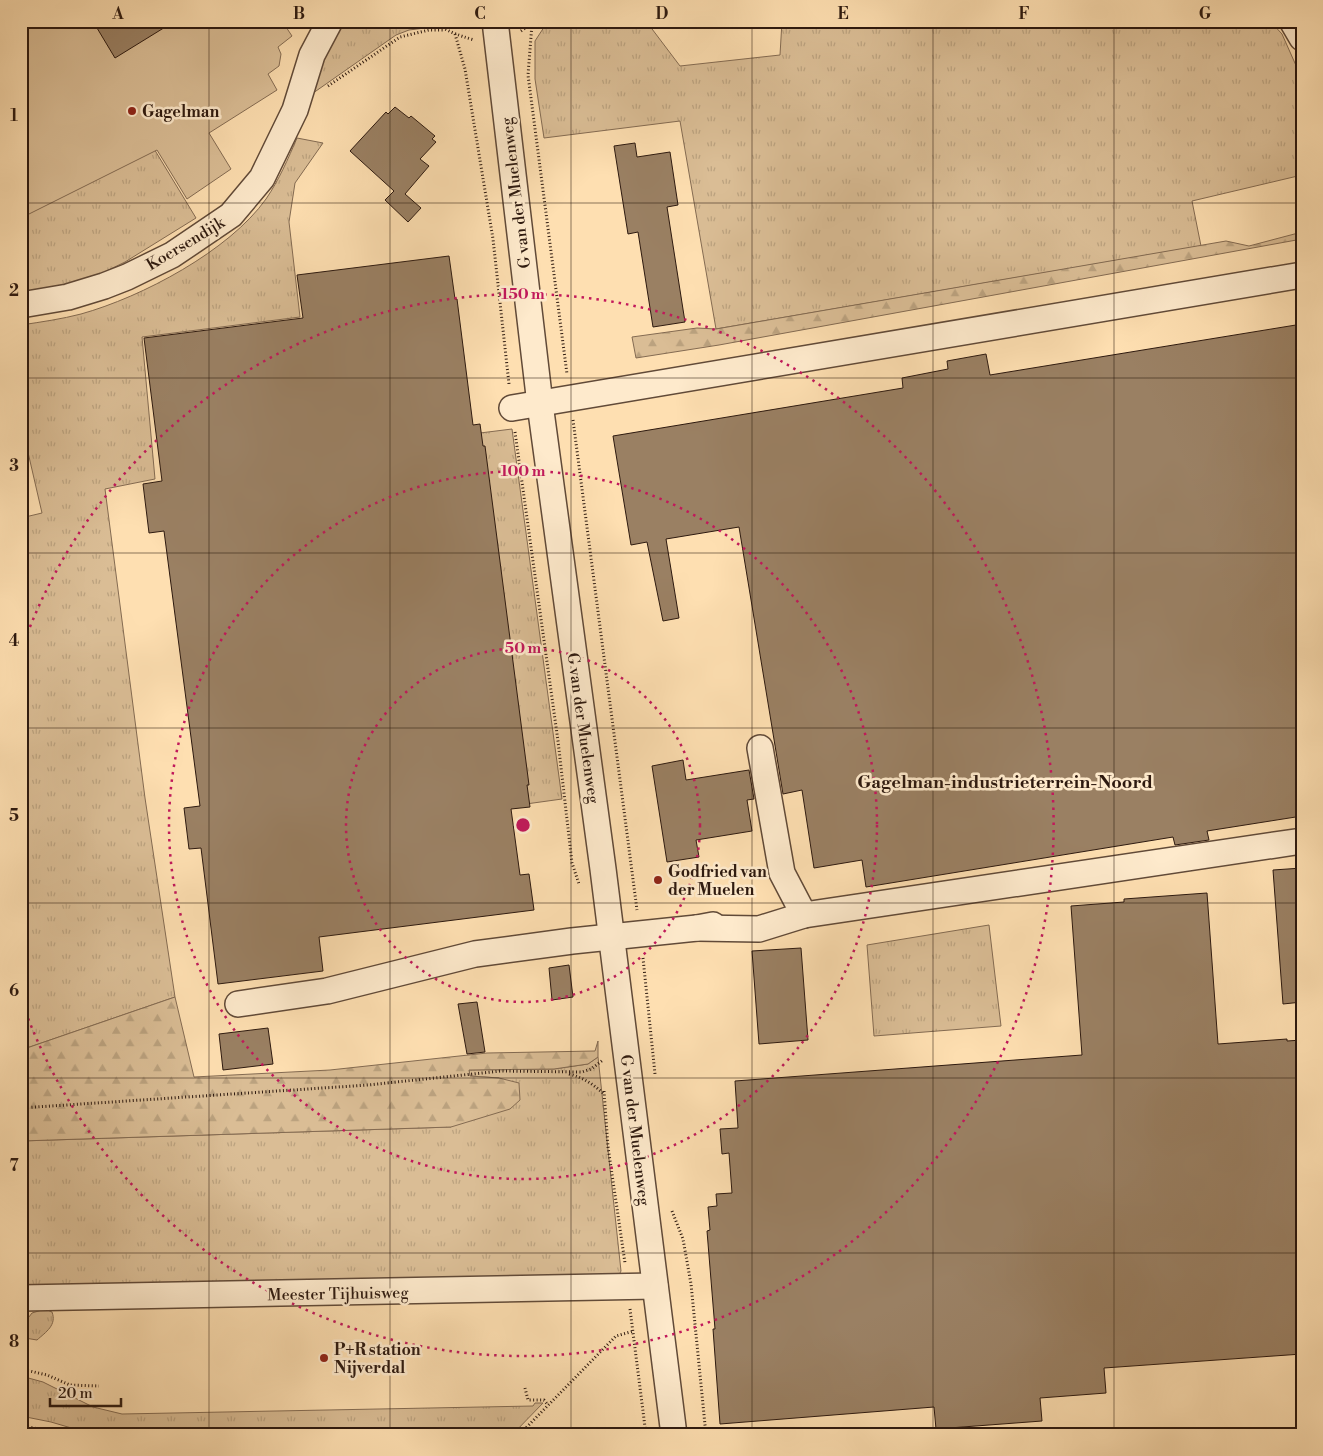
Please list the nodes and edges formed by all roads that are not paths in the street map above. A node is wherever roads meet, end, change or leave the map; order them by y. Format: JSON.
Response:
{"nodes":[{"id":1,"x":330,"y":21,"type":"edge"},
{"id":2,"x":495,"y":21,"type":"edge"},
{"id":3,"x":1292,"y":21,"type":"edge"},
{"id":4,"x":1302,"y":38,"type":"edge"},
{"id":5,"x":1302,"y":275,"type":"edge"},
{"id":6,"x":21,"y":305,"type":"edge"},
{"id":7,"x":540,"y":404,"type":"junction"},
{"id":8,"x":512,"y":408,"type":"road end"},
{"id":9,"x":760,"y":748,"type":"dead end"},
{"id":10,"x":1302,"y":841,"type":"edge"},
{"id":11,"x":804,"y":915,"type":"junction"},
{"id":12,"x":610,"y":938,"type":"junction"},
{"id":13,"x":238,"y":1004,"type":"dead end"},
{"id":14,"x":655,"y":1286,"type":"junction"},
{"id":15,"x":21,"y":1298,"type":"edge"},
{"id":16,"x":674,"y":1435,"type":"edge"}],
"edges":[{"from":1,"to":6,"type":"street","name":"Koersendijk"},
{"from":2,"to":7,"type":"street","name":"G van der Muelenweg"},
{"from":3,"to":4,"type":"street"},
{"from":5,"to":7,"type":"street"},
{"from":7,"to":8,"type":"street"},
{"from":7,"to":12,"type":"street","name":"G van der Muelenweg"},
{"from":9,"to":11,"type":"street"},
{"from":10,"to":11,"type":"street"},
{"from":11,"to":12,"type":"street"},
{"from":12,"to":13,"type":"street"},
{"from":12,"to":14,"type":"street","name":"G van der Muelenweg"},
{"from":14,"to":15,"type":"street","name":"Meester Tijhuisweg"},
{"from":14,"to":16,"type":"street","name":"G van der Muelenweg"}]}
